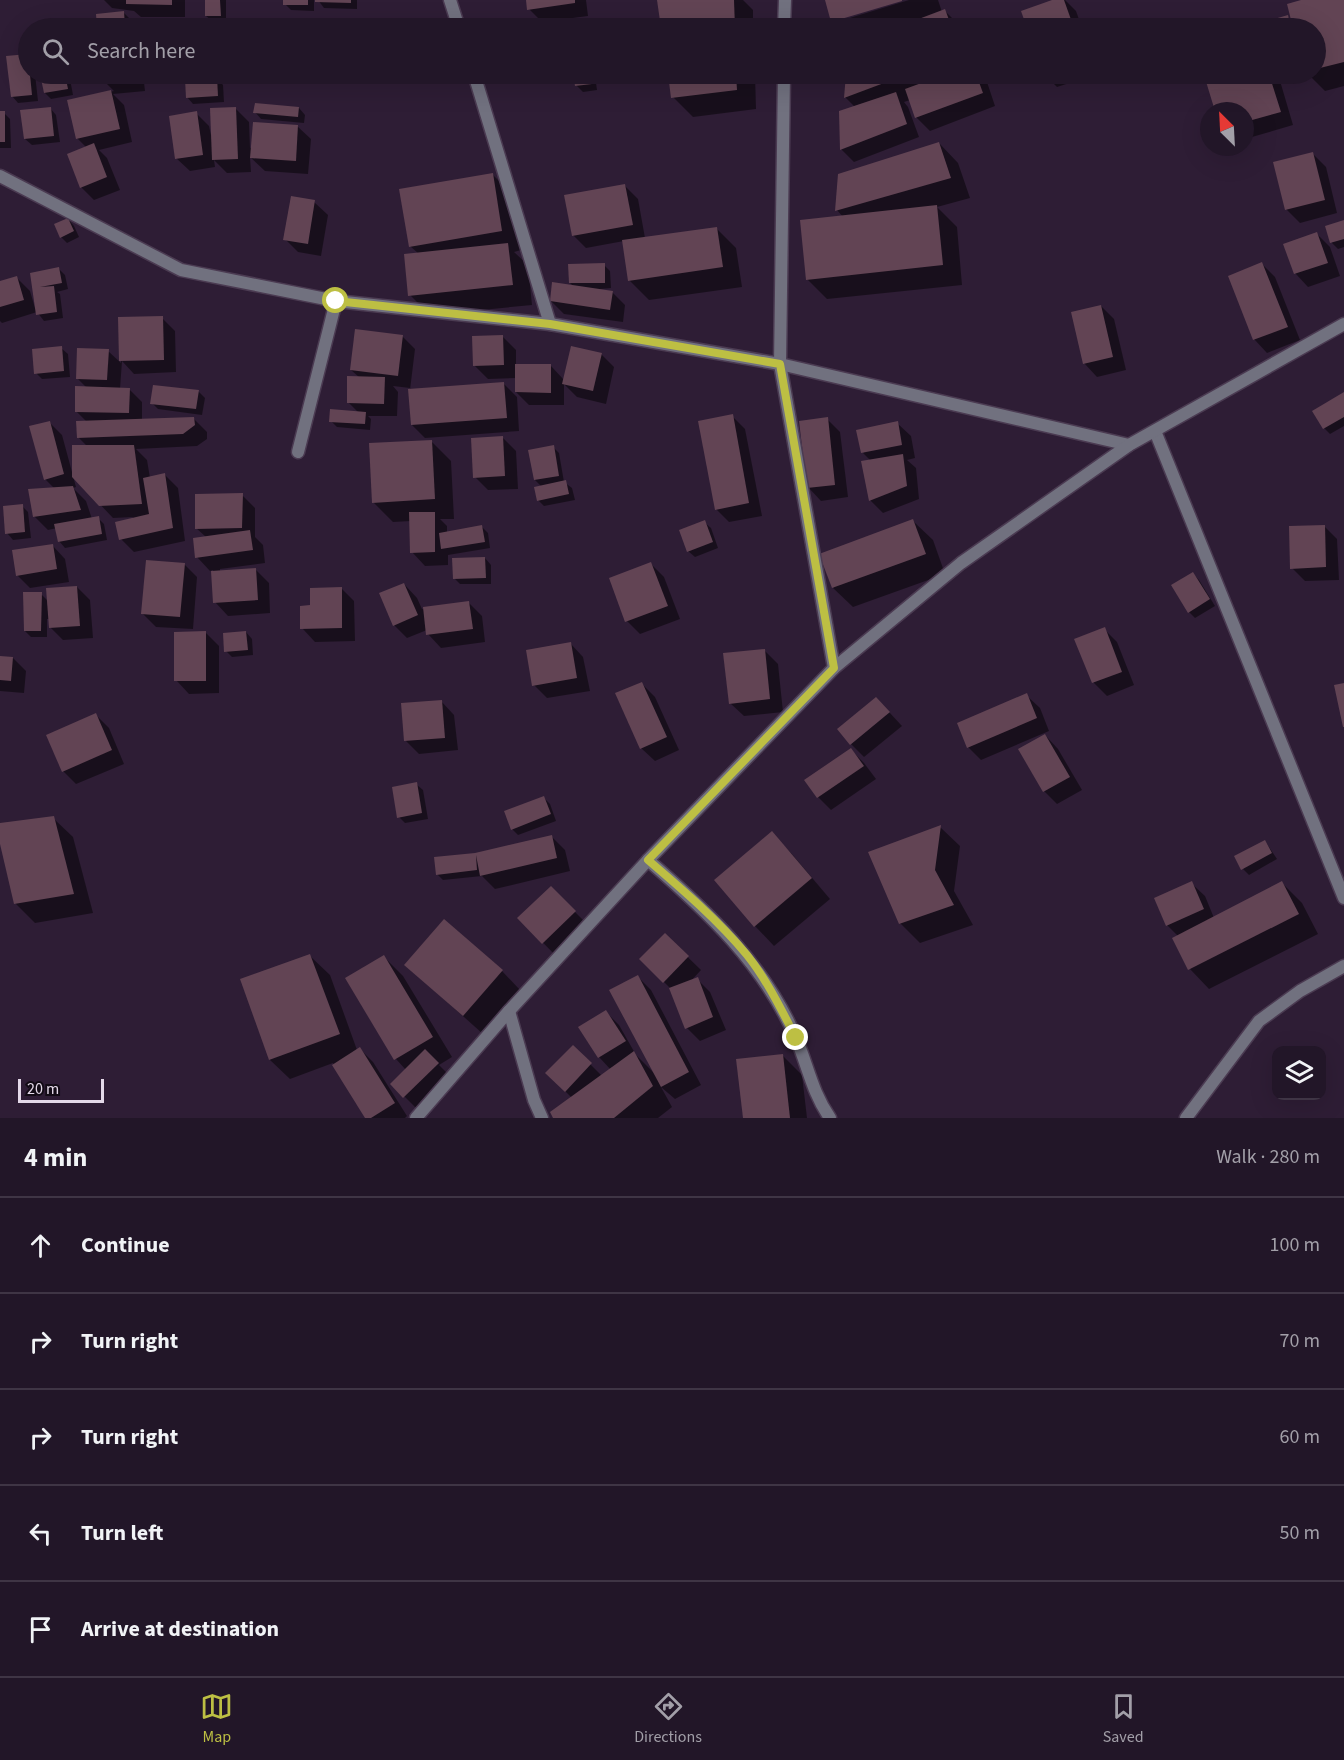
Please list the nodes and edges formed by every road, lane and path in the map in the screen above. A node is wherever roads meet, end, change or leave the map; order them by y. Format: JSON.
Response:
{"nodes":[{"id":1,"x":450,"y":0,"type":"edge"},
{"id":2,"x":785,"y":0,"type":"edge"},
{"id":3,"x":456,"y":18,"type":"edge"},
{"id":4,"x":784,"y":18,"type":"edge"},
{"id":5,"x":477,"y":84,"type":"edge"},
{"id":6,"x":784,"y":84,"type":"edge"},
{"id":7,"x":0,"y":176,"type":"edge"},
{"id":8,"x":336,"y":301,"type":"junction"},
{"id":9,"x":550,"y":324,"type":"junction"},
{"id":10,"x":1344,"y":324,"type":"edge"},
{"id":11,"x":780,"y":364,"type":"junction"},
{"id":12,"x":1155,"y":430,"type":"junction"},
{"id":13,"x":1129,"y":445,"type":"junction"},
{"id":14,"x":298,"y":452,"type":"dead end"},
{"id":15,"x":834,"y":668,"type":"junction"},
{"id":16,"x":648,"y":860,"type":"junction"},
{"id":17,"x":1344,"y":898,"type":"edge"},
{"id":18,"x":1344,"y":966,"type":"edge"},
{"id":19,"x":509,"y":1011,"type":"junction"},
{"id":20,"x":416,"y":1118,"type":"edge"},
{"id":21,"x":542,"y":1118,"type":"edge"},
{"id":22,"x":830,"y":1118,"type":"edge"},
{"id":23,"x":1186,"y":1118,"type":"edge"}],
"edges":[{"from":1,"to":3,"type":"street"},
{"from":2,"to":4,"type":"street"},
{"from":5,"to":9,"type":"street"},
{"from":6,"to":11,"type":"street"},
{"from":7,"to":8,"type":"street"},
{"from":8,"to":9,"type":"street"},
{"from":8,"to":14,"type":"street"},
{"from":9,"to":11,"type":"street"},
{"from":10,"to":12,"type":"street"},
{"from":11,"to":13,"type":"street"},
{"from":11,"to":15,"type":"street"},
{"from":12,"to":13,"type":"street"},
{"from":12,"to":17,"type":"street"},
{"from":13,"to":15,"type":"street"},
{"from":15,"to":16,"type":"street"},
{"from":16,"to":19,"type":"street"},
{"from":16,"to":22,"type":"street"},
{"from":18,"to":23,"type":"street"},
{"from":19,"to":20,"type":"street"},
{"from":19,"to":21,"type":"street"}]}
